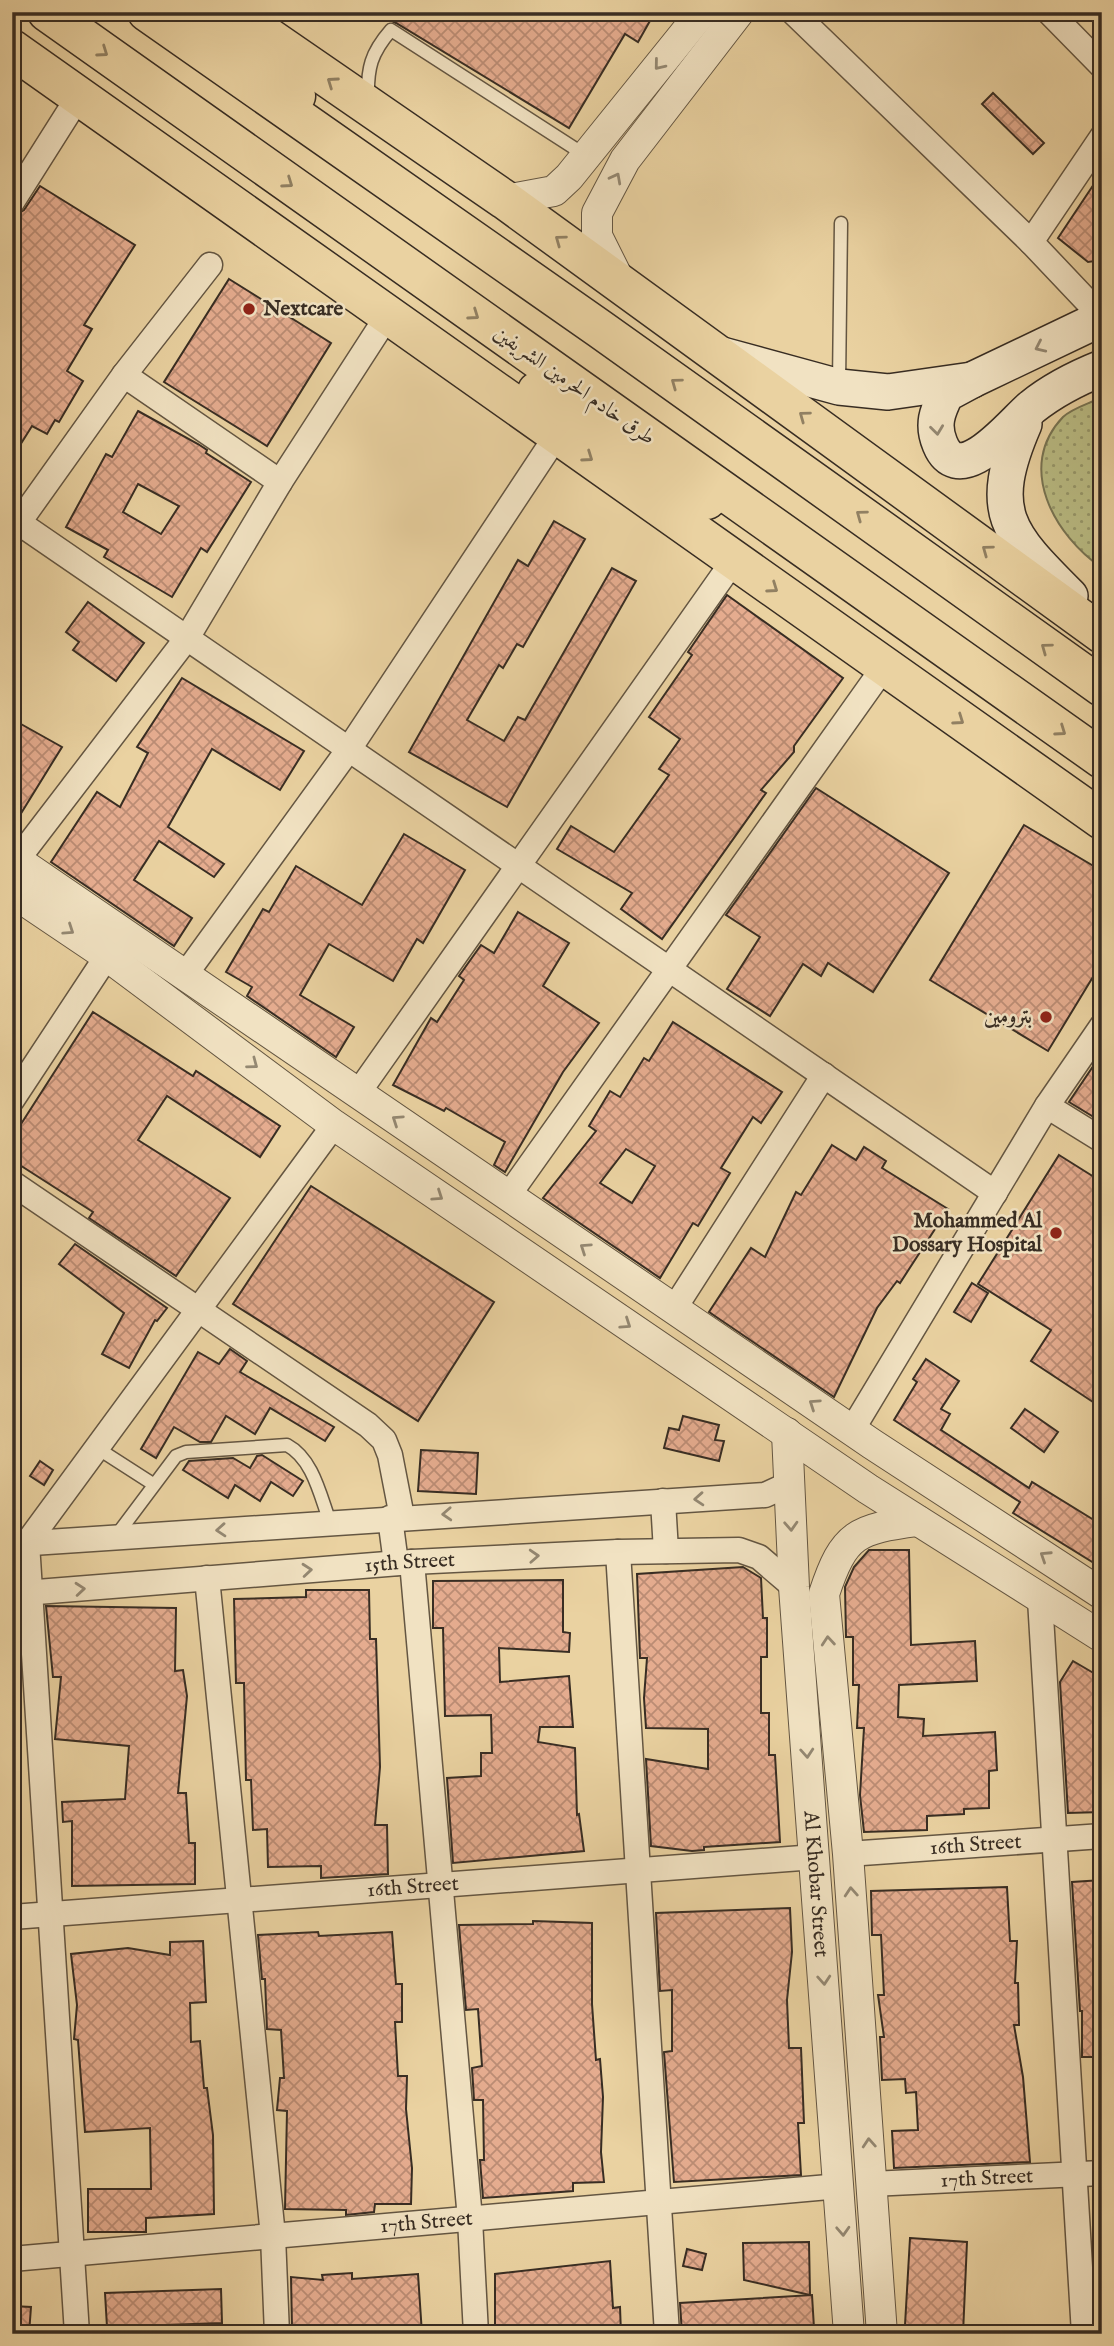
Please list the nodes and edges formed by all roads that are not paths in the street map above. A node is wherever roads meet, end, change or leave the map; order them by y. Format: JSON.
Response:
{"nodes":[{"id":1,"x":47,"y":12,"type":"edge"},
{"id":2,"x":147,"y":12,"type":"edge"},
{"id":3,"x":187,"y":12,"type":"edge"},
{"id":4,"x":232,"y":12,"type":"edge"},
{"id":5,"x":702,"y":12,"type":"edge"},
{"id":6,"x":739,"y":12,"type":"edge"},
{"id":7,"x":793,"y":12,"type":"edge"},
{"id":8,"x":1049,"y":12,"type":"edge"},
{"id":9,"x":12,"y":49,"type":"edge"},
{"id":10,"x":1102,"y":66,"type":"edge"},
{"id":11,"x":79,"y":96,"type":"junction"},
{"id":12,"x":368,"y":107,"type":"junction"},
{"id":13,"x":1102,"y":137,"type":"edge"},
{"id":14,"x":585,"y":155,"type":"junction"},
{"id":15,"x":505,"y":200,"type":"junction"},
{"id":16,"x":12,"y":202,"type":"edge"},
{"id":17,"x":841,"y":223,"type":"dead end"},
{"id":18,"x":1031,"y":242,"type":"junction"},
{"id":19,"x":210,"y":265,"type":"dead end"},
{"id":20,"x":622,"y":285,"type":"junction"},
{"id":21,"x":388,"y":315,"type":"junction"},
{"id":22,"x":1102,"y":317,"type":"edge"},
{"id":23,"x":600,"y":329,"type":"junction"},
{"id":24,"x":719,"y":354,"type":"junction"},
{"id":25,"x":1102,"y":368,"type":"edge"},
{"id":26,"x":124,"y":375,"type":"junction"},
{"id":27,"x":972,"y":380,"type":"junction"},
{"id":28,"x":839,"y":387,"type":"junction"},
{"id":29,"x":1031,"y":408,"type":"junction"},
{"id":30,"x":557,"y":435,"type":"junction"},
{"id":31,"x":280,"y":482,"type":"junction"},
{"id":32,"x":14,"y":524,"type":"edge"},
{"id":33,"x":734,"y":560,"type":"junction"},
{"id":34,"x":1102,"y":631,"type":"edge"},
{"id":35,"x":187,"y":638,"type":"junction"},
{"id":36,"x":884,"y":667,"type":"junction"},
{"id":37,"x":1102,"y":687,"type":"edge"},
{"id":38,"x":1021,"y":702,"type":"junction"},
{"id":39,"x":349,"y":749,"type":"junction"},
{"id":40,"x":1102,"y":759,"type":"edge"},
{"id":41,"x":1102,"y":820,"type":"edge"},
{"id":42,"x":15,"y":859,"type":"edge"},
{"id":43,"x":518,"y":865,"type":"junction"},
{"id":44,"x":12,"y":892,"type":"edge"},
{"id":45,"x":107,"y":956,"type":"junction"},
{"id":46,"x":668,"y":968,"type":"junction"},
{"id":47,"x":185,"y":975,"type":"junction"},
{"id":48,"x":1102,"y":1026,"type":"edge"},
{"id":49,"x":824,"y":1075,"type":"junction"},
{"id":50,"x":358,"y":1093,"type":"junction"},
{"id":51,"x":12,"y":1100,"type":"edge"},
{"id":52,"x":1047,"y":1106,"type":"junction"},
{"id":53,"x":334,"y":1125,"type":"junction"},
{"id":54,"x":1102,"y":1140,"type":"edge"},
{"id":55,"x":12,"y":1183,"type":"edge"},
{"id":56,"x":995,"y":1193,"type":"junction"},
{"id":57,"x":508,"y":1196,"type":"junction"},
{"id":58,"x":674,"y":1309,"type":"junction"},
{"id":59,"x":199,"y":1310,"type":"junction"},
{"id":60,"x":852,"y":1430,"type":"junction"},
{"id":61,"x":787,"y":1433,"type":"junction"},
{"id":62,"x":97,"y":1448,"type":"junction"},
{"id":63,"x":153,"y":1484,"type":"junction"},
{"id":64,"x":789,"y":1484,"type":"junction"},
{"id":65,"x":663,"y":1501,"type":"junction"},
{"id":66,"x":396,"y":1517,"type":"junction"},
{"id":67,"x":918,"y":1521,"type":"junction"},
{"id":68,"x":330,"y":1522,"type":"junction"},
{"id":69,"x":115,"y":1537,"type":"junction"},
{"id":70,"x":20,"y":1544,"type":"edge"},
{"id":71,"x":666,"y":1551,"type":"junction"},
{"id":72,"x":618,"y":1552,"type":"junction"},
{"id":73,"x":404,"y":1562,"type":"junction"},
{"id":74,"x":207,"y":1578,"type":"junction"},
{"id":75,"x":794,"y":1587,"type":"junction"},
{"id":76,"x":21,"y":1593,"type":"edge"},
{"id":77,"x":1102,"y":1594,"type":"edge"},
{"id":78,"x":1040,"y":1600,"type":"junction"},
{"id":79,"x":1102,"y":1637,"type":"edge"},
{"id":80,"x":831,"y":1678,"type":"junction"},
{"id":81,"x":801,"y":1680,"type":"junction"},
{"id":82,"x":1102,"y":1836,"type":"edge"},
{"id":83,"x":1054,"y":1840,"type":"junction"},
{"id":84,"x":848,"y":1854,"type":"junction"},
{"id":85,"x":815,"y":1857,"type":"junction"},
{"id":86,"x":638,"y":1870,"type":"junction"},
{"id":87,"x":441,"y":1885,"type":"junction"},
{"id":88,"x":239,"y":1900,"type":"junction"},
{"id":89,"x":50,"y":1914,"type":"junction"},
{"id":90,"x":12,"y":1917,"type":"edge"},
{"id":91,"x":1102,"y":2173,"type":"edge"},
{"id":92,"x":1075,"y":2174,"type":"junction"},
{"id":93,"x":871,"y":2184,"type":"junction"},
{"id":94,"x":841,"y":2186,"type":"junction"},
{"id":95,"x":658,"y":2202,"type":"junction"},
{"id":96,"x":470,"y":2219,"type":"junction"},
{"id":97,"x":273,"y":2236,"type":"junction"},
{"id":98,"x":72,"y":2254,"type":"junction"},
{"id":99,"x":12,"y":2259,"type":"edge"},
{"id":100,"x":77,"y":2334,"type":"edge"},
{"id":101,"x":277,"y":2334,"type":"edge"},
{"id":102,"x":476,"y":2334,"type":"edge"},
{"id":103,"x":667,"y":2334,"type":"edge"},
{"id":104,"x":849,"y":2334,"type":"edge"},
{"id":105,"x":882,"y":2334,"type":"edge"},
{"id":106,"x":1084,"y":2334,"type":"edge"}],
"edges":[{"from":1,"to":38,"type":"main road","name":"طرق خادم الحرمين الشريفين","one_way":true},
{"from":2,"to":23,"type":"main road"},
{"from":3,"to":23,"type":"main road"},
{"from":12,"to":4,"type":"main road","one_way":true},
{"from":5,"to":14,"type":"street","one_way":true},
{"from":20,"to":6,"type":"street","one_way":true},
{"from":7,"to":18,"type":"street"},
{"from":8,"to":10,"type":"street"},
{"from":9,"to":11,"type":"main road"},
{"from":11,"to":16,"type":"street"},
{"from":11,"to":21,"type":"main road"},
{"from":11,"to":38,"type":"main road"},
{"from":12,"to":14,"type":"lane"},
{"from":12,"to":15,"type":"main road"},
{"from":13,"to":18,"type":"street"},
{"from":14,"to":15,"type":"street"},
{"from":20,"to":15,"type":"main road","one_way":true},
{"from":17,"to":28,"type":"lane"},
{"from":18,"to":22,"type":"street"},
{"from":19,"to":26,"type":"street"},
{"from":20,"to":24,"type":"main road"},
{"from":21,"to":30,"type":"main road"},
{"from":21,"to":31,"type":"street"},
{"from":22,"to":27,"type":"main road","one_way":true},
{"from":37,"to":23,"type":"main road","one_way":true},
{"from":24,"to":28,"type":"main road"},
{"from":34,"to":24,"type":"main road","one_way":true},
{"from":25,"to":29,"type":"main road"},
{"from":26,"to":31,"type":"street"},
{"from":26,"to":32,"type":"street"},
{"from":27,"to":28,"type":"main road"},
{"from":27,"to":29,"type":"main road","one_way":true},
{"from":29,"to":34,"type":"main road"},
{"from":30,"to":33,"type":"main road","one_way":true},
{"from":30,"to":39,"type":"street"},
{"from":31,"to":35,"type":"street"},
{"from":32,"to":35,"type":"street"},
{"from":33,"to":36,"type":"main road","one_way":true},
{"from":33,"to":43,"type":"street"},
{"from":35,"to":39,"type":"street"},
{"from":35,"to":42,"type":"street"},
{"from":36,"to":41,"type":"main road","one_way":true},
{"from":36,"to":46,"type":"street"},
{"from":38,"to":40,"type":"main road","name":"طرق خادم الحرمين الشريفين","one_way":true},
{"from":39,"to":43,"type":"street"},
{"from":39,"to":47,"type":"street"},
{"from":42,"to":47,"type":"street"},
{"from":43,"to":46,"type":"street"},
{"from":43,"to":50,"type":"street"},
{"from":44,"to":45,"type":"street","one_way":true},
{"from":45,"to":51,"type":"street"},
{"from":45,"to":53,"type":"street","one_way":true},
{"from":46,"to":49,"type":"street"},
{"from":46,"to":57,"type":"street"},
{"from":47,"to":50,"type":"street"},
{"from":48,"to":52,"type":"street"},
{"from":49,"to":56,"type":"street"},
{"from":49,"to":58,"type":"street"},
{"from":57,"to":50,"type":"street","one_way":true},
{"from":52,"to":54,"type":"street"},
{"from":52,"to":56,"type":"street"},
{"from":53,"to":59,"type":"street"},
{"from":53,"to":61,"type":"street","one_way":true},
{"from":55,"to":59,"type":"street"},
{"from":56,"to":60,"type":"street"},
{"from":58,"to":57,"type":"street","one_way":true},
{"from":60,"to":58,"type":"street","one_way":true},
{"from":59,"to":62,"type":"street"},
{"from":59,"to":66,"type":"street"},
{"from":77,"to":60,"type":"street","one_way":true},
{"from":61,"to":64,"type":"street","name":"Al Khobar Street"},
{"from":61,"to":67,"type":"street"},
{"from":62,"to":63,"type":"lane"},
{"from":62,"to":70,"type":"street"},
{"from":63,"to":68,"type":"lane"},
{"from":63,"to":69,"type":"lane"},
{"from":64,"to":65,"type":"street","one_way":true},
{"from":64,"to":75,"type":"street","name":"Al Khobar Street","one_way":true},
{"from":65,"to":66,"type":"street","one_way":true},
{"from":65,"to":71,"type":"street"},
{"from":66,"to":68,"type":"street"},
{"from":66,"to":73,"type":"street"},
{"from":67,"to":78,"type":"street"},
{"from":80,"to":67,"type":"street","name":"Al Khobar Street","one_way":true},
{"from":68,"to":69,"type":"street","one_way":true},
{"from":69,"to":70,"type":"street"},
{"from":70,"to":76,"type":"street"},
{"from":71,"to":72,"type":"street","name":"15th Street"},
{"from":71,"to":75,"type":"street","name":"15th Street"},
{"from":73,"to":72,"type":"street","name":"15th Street","one_way":true},
{"from":72,"to":86,"type":"street"},
{"from":74,"to":73,"type":"street","name":"15th Street","one_way":true},
{"from":73,"to":87,"type":"street"},
{"from":76,"to":74,"type":"street","name":"15th Street","one_way":true},
{"from":74,"to":88,"type":"street"},
{"from":75,"to":81,"type":"street","name":"Al Khobar Street"},
{"from":76,"to":89,"type":"street"},
{"from":78,"to":79,"type":"street"},
{"from":78,"to":83,"type":"street"},
{"from":80,"to":81,"type":"street"},
{"from":80,"to":84,"type":"street","name":"Al Khobar Street"},
{"from":81,"to":85,"type":"street","name":"Al Khobar Street","one_way":true},
{"from":82,"to":83,"type":"street","name":"16th Street"},
{"from":83,"to":84,"type":"street","name":"16th Street"},
{"from":83,"to":92,"type":"street"},
{"from":93,"to":84,"type":"street","name":"Al Khobar Street","one_way":true},
{"from":85,"to":86,"type":"street","name":"16th Street"},
{"from":85,"to":94,"type":"street","name":"Al Khobar Street","one_way":true},
{"from":86,"to":87,"type":"street","name":"16th Street"},
{"from":86,"to":95,"type":"street"},
{"from":87,"to":88,"type":"street","name":"16th Street"},
{"from":87,"to":96,"type":"street"},
{"from":88,"to":89,"type":"street","name":"16th Street"},
{"from":88,"to":97,"type":"street"},
{"from":89,"to":90,"type":"street","name":"16th Street"},
{"from":89,"to":98,"type":"street"},
{"from":91,"to":92,"type":"street","name":"17th Street"},
{"from":92,"to":93,"type":"street","name":"17th Street"},
{"from":92,"to":106,"type":"street"},
{"from":93,"to":105,"type":"street","name":"Al Khobar Street"},
{"from":94,"to":95,"type":"street","name":"17th Street"},
{"from":94,"to":104,"type":"street","name":"Al Khobar Street","one_way":true},
{"from":95,"to":96,"type":"street","name":"17th Street"},
{"from":95,"to":103,"type":"street"},
{"from":96,"to":97,"type":"street","name":"17th Street"},
{"from":96,"to":102,"type":"street"},
{"from":97,"to":98,"type":"street","name":"17th Street"},
{"from":97,"to":101,"type":"street"},
{"from":98,"to":99,"type":"street","name":"17th Street"},
{"from":98,"to":100,"type":"street"}]}
